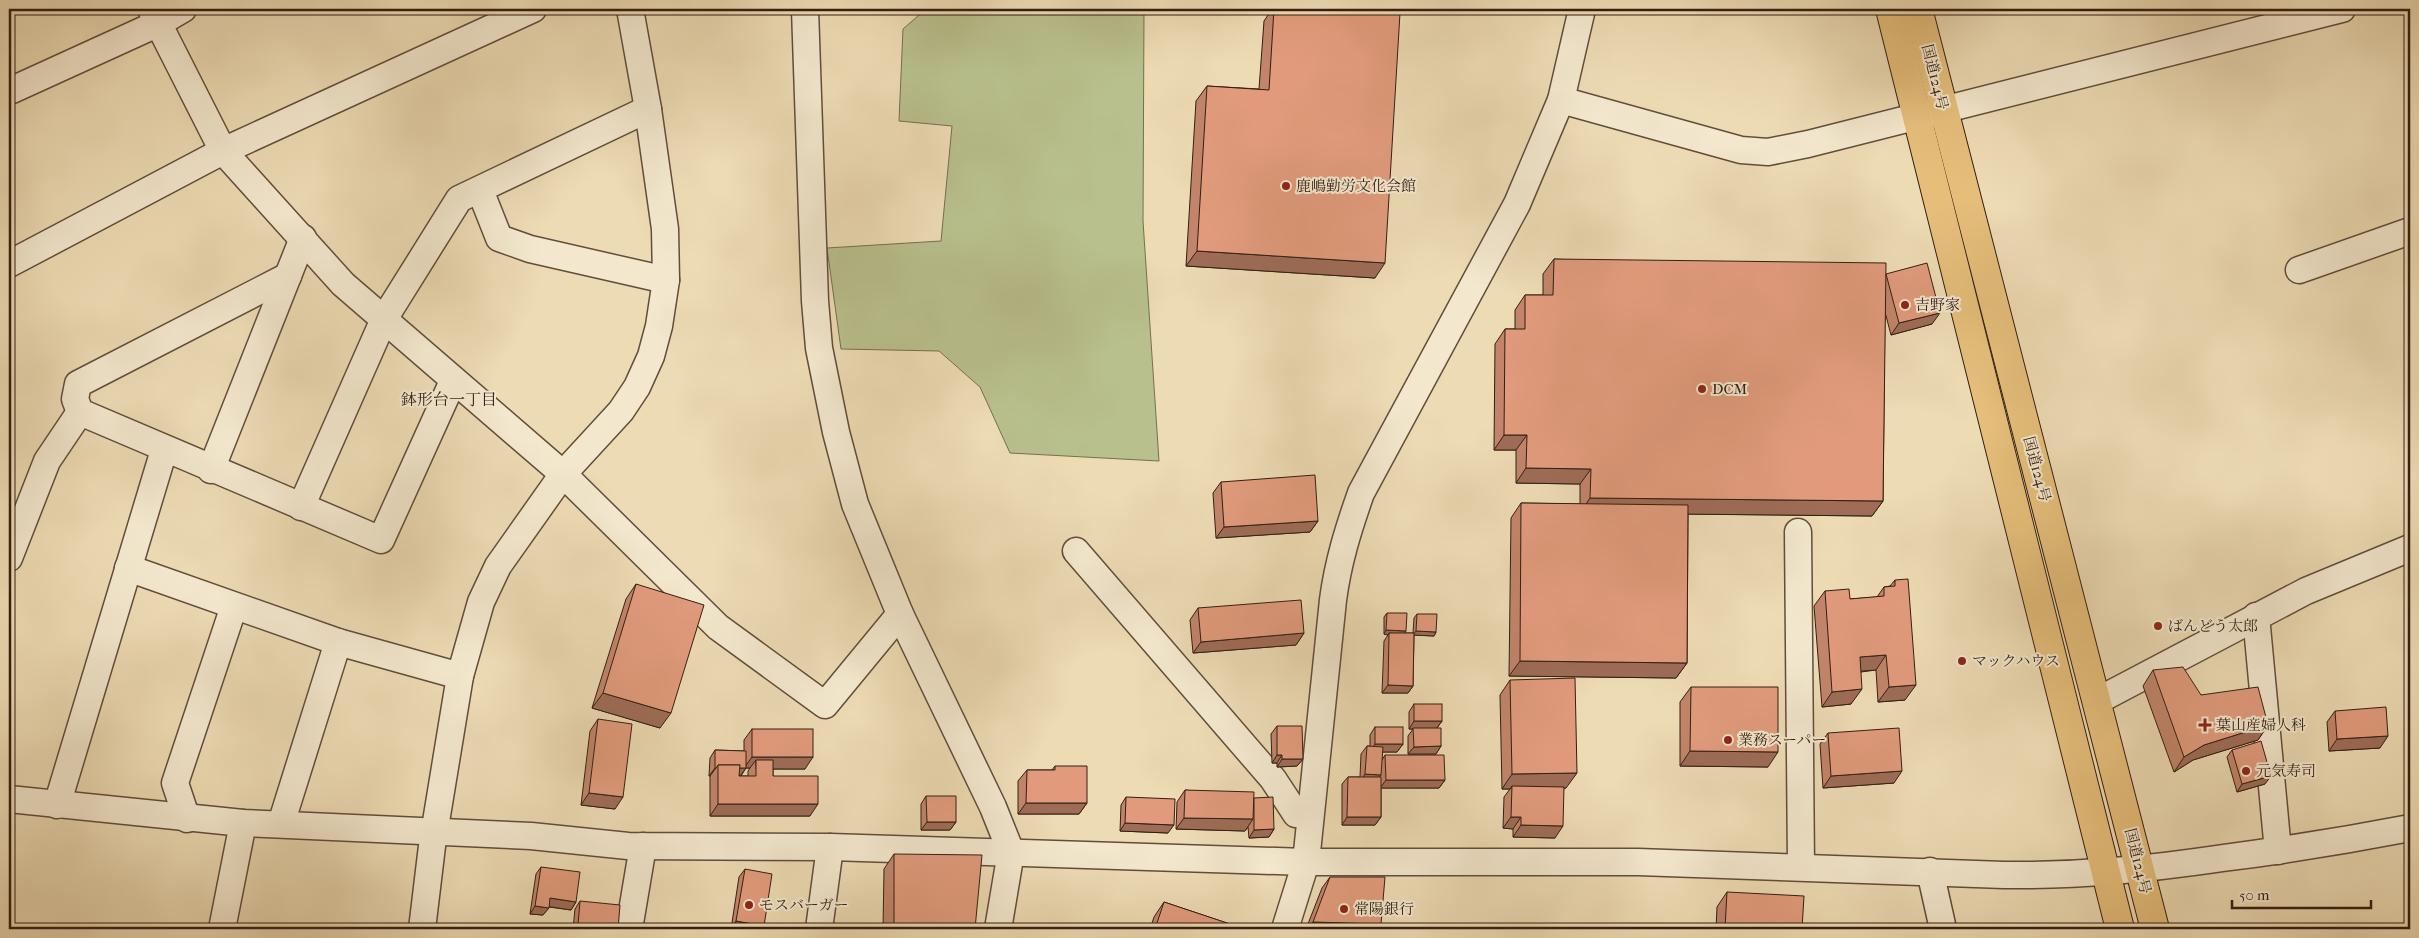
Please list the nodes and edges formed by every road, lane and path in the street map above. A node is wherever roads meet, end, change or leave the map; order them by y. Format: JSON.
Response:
{"nodes":[{"id":1,"x":183,"y":9,"type":"edge"},
{"id":2,"x":533,"y":9,"type":"edge"},
{"id":3,"x":630,"y":9,"type":"edge"},
{"id":4,"x":805,"y":9,"type":"edge"},
{"id":5,"x":1582,"y":9,"type":"edge"},
{"id":6,"x":1890,"y":9,"type":"edge"},
{"id":7,"x":1918,"y":9,"type":"edge"},
{"id":8,"x":2342,"y":9,"type":"edge"},
{"id":9,"x":155,"y":16,"type":"edge"},
{"id":10,"x":9,"y":88,"type":"edge"},
{"id":11,"x":1561,"y":100,"type":"junction"},
{"id":12,"x":1943,"y":108,"type":"junction"},
{"id":13,"x":648,"y":109,"type":"junction"},
{"id":14,"x":1917,"y":115,"type":"junction"},
{"id":15,"x":222,"y":150,"type":"junction"},
{"id":16,"x":480,"y":190,"type":"junction"},
{"id":17,"x":2410,"y":230,"type":"edge"},
{"id":18,"x":303,"y":238,"type":"junction"},
{"id":19,"x":9,"y":264,"type":"edge"},
{"id":20,"x":2299,"y":270,"type":"dead end"},
{"id":21,"x":288,"y":276,"type":"junction"},
{"id":22,"x":666,"y":280,"type":"junction"},
{"id":23,"x":384,"y":319,"type":"junction"},
{"id":24,"x":453,"y":380,"type":"junction"},
{"id":25,"x":80,"y":412,"type":"junction"},
{"id":26,"x":164,"y":450,"type":"junction"},
{"id":27,"x":211,"y":470,"type":"junction"},
{"id":28,"x":563,"y":474,"type":"junction"},
{"id":29,"x":301,"y":507,"type":"junction"},
{"id":30,"x":1798,"y":532,"type":"dead end"},
{"id":31,"x":2410,"y":548,"type":"edge"},
{"id":32,"x":1076,"y":551,"type":"dead end"},
{"id":33,"x":9,"y":558,"type":"edge"},
{"id":34,"x":128,"y":568,"type":"junction"},
{"id":35,"x":234,"y":606,"type":"junction"},
{"id":36,"x":900,"y":614,"type":"junction"},
{"id":37,"x":2256,"y":616,"type":"junction"},
{"id":38,"x":338,"y":642,"type":"junction"},
{"id":39,"x":460,"y":676,"type":"junction"},
{"id":40,"x":2097,"y":701,"type":"junction"},
{"id":41,"x":9,"y":800,"type":"edge"},
{"id":42,"x":57,"y":805,"type":"junction"},
{"id":43,"x":1296,"y":814,"type":"dead end"},
{"id":44,"x":187,"y":818,"type":"junction"},
{"id":45,"x":243,"y":823,"type":"junction"},
{"id":46,"x":281,"y":824,"type":"junction"},
{"id":47,"x":2410,"y":828,"type":"edge"},
{"id":48,"x":435,"y":833,"type":"junction"},
{"id":49,"x":643,"y":846,"type":"junction"},
{"id":50,"x":830,"y":847,"type":"junction"},
{"id":51,"x":2278,"y":851,"type":"junction"},
{"id":52,"x":1011,"y":852,"type":"junction"},
{"id":53,"x":1306,"y":862,"type":"junction"},
{"id":54,"x":1801,"y":867,"type":"junction"},
{"id":55,"x":2140,"y":870,"type":"junction"},
{"id":56,"x":1930,"y":871,"type":"junction"},
{"id":57,"x":2106,"y":873,"type":"junction"},
{"id":58,"x":222,"y":929,"type":"edge"},
{"id":59,"x":422,"y":929,"type":"edge"},
{"id":60,"x":628,"y":929,"type":"edge"},
{"id":61,"x":819,"y":929,"type":"edge"},
{"id":62,"x":998,"y":929,"type":"edge"},
{"id":63,"x":1285,"y":929,"type":"edge"},
{"id":64,"x":1943,"y":929,"type":"edge"},
{"id":65,"x":2120,"y":929,"type":"edge"},
{"id":66,"x":2155,"y":929,"type":"edge"}],
"edges":[{"from":1,"to":9,"type":"street"},
{"from":2,"to":15,"type":"street"},
{"from":3,"to":13,"type":"street"},
{"from":4,"to":36,"type":"street"},
{"from":5,"to":11,"type":"street"},
{"from":6,"to":14,"type":"highway","name":"国道124号"},
{"from":7,"to":12,"type":"highway","name":"国道124号"},
{"from":8,"to":12,"type":"street"},
{"from":9,"to":10,"type":"street"},
{"from":9,"to":15,"type":"street"},
{"from":11,"to":14,"type":"street"},
{"from":11,"to":53,"type":"street"},
{"from":12,"to":14,"type":"street"},
{"from":12,"to":40,"type":"highway","name":"国道124号"},
{"from":13,"to":16,"type":"street"},
{"from":13,"to":22,"type":"street"},
{"from":14,"to":57,"type":"highway","name":"国道124号"},
{"from":15,"to":18,"type":"street"},
{"from":15,"to":19,"type":"street"},
{"from":16,"to":22,"type":"street"},
{"from":16,"to":23,"type":"street"},
{"from":17,"to":20,"type":"street"},
{"from":18,"to":21,"type":"street"},
{"from":18,"to":23,"type":"street"},
{"from":21,"to":25,"type":"street"},
{"from":21,"to":27,"type":"street"},
{"from":22,"to":28,"type":"street"},
{"from":23,"to":24,"type":"street"},
{"from":23,"to":29,"type":"street"},
{"from":24,"to":28,"type":"street"},
{"from":24,"to":29,"type":"street"},
{"from":25,"to":26,"type":"street"},
{"from":25,"to":33,"type":"street"},
{"from":26,"to":27,"type":"street"},
{"from":26,"to":34,"type":"street"},
{"from":27,"to":29,"type":"street"},
{"from":28,"to":36,"type":"street"},
{"from":28,"to":39,"type":"street"},
{"from":30,"to":54,"type":"street"},
{"from":31,"to":37,"type":"street"},
{"from":32,"to":43,"type":"street"},
{"from":34,"to":35,"type":"street"},
{"from":34,"to":42,"type":"street"},
{"from":35,"to":38,"type":"street"},
{"from":35,"to":44,"type":"street"},
{"from":36,"to":52,"type":"street"},
{"from":37,"to":40,"type":"street"},
{"from":37,"to":51,"type":"street"},
{"from":38,"to":39,"type":"street"},
{"from":38,"to":46,"type":"street"},
{"from":39,"to":48,"type":"street"},
{"from":40,"to":55,"type":"highway","name":"国道124号"},
{"from":41,"to":42,"type":"street"},
{"from":42,"to":44,"type":"street"},
{"from":44,"to":45,"type":"street"},
{"from":45,"to":46,"type":"street"},
{"from":45,"to":58,"type":"street"},
{"from":46,"to":48,"type":"street"},
{"from":47,"to":51,"type":"street"},
{"from":48,"to":49,"type":"street"},
{"from":48,"to":59,"type":"street"},
{"from":49,"to":50,"type":"street"},
{"from":49,"to":60,"type":"street"},
{"from":50,"to":52,"type":"street"},
{"from":50,"to":61,"type":"street"},
{"from":51,"to":55,"type":"street"},
{"from":52,"to":53,"type":"street"},
{"from":52,"to":62,"type":"street"},
{"from":53,"to":54,"type":"street"},
{"from":53,"to":63,"type":"street"},
{"from":54,"to":56,"type":"street"},
{"from":55,"to":57,"type":"street"},
{"from":55,"to":66,"type":"highway","name":"国道124号"},
{"from":56,"to":57,"type":"street"},
{"from":56,"to":64,"type":"street"},
{"from":57,"to":65,"type":"highway","name":"国道124号"}]}
